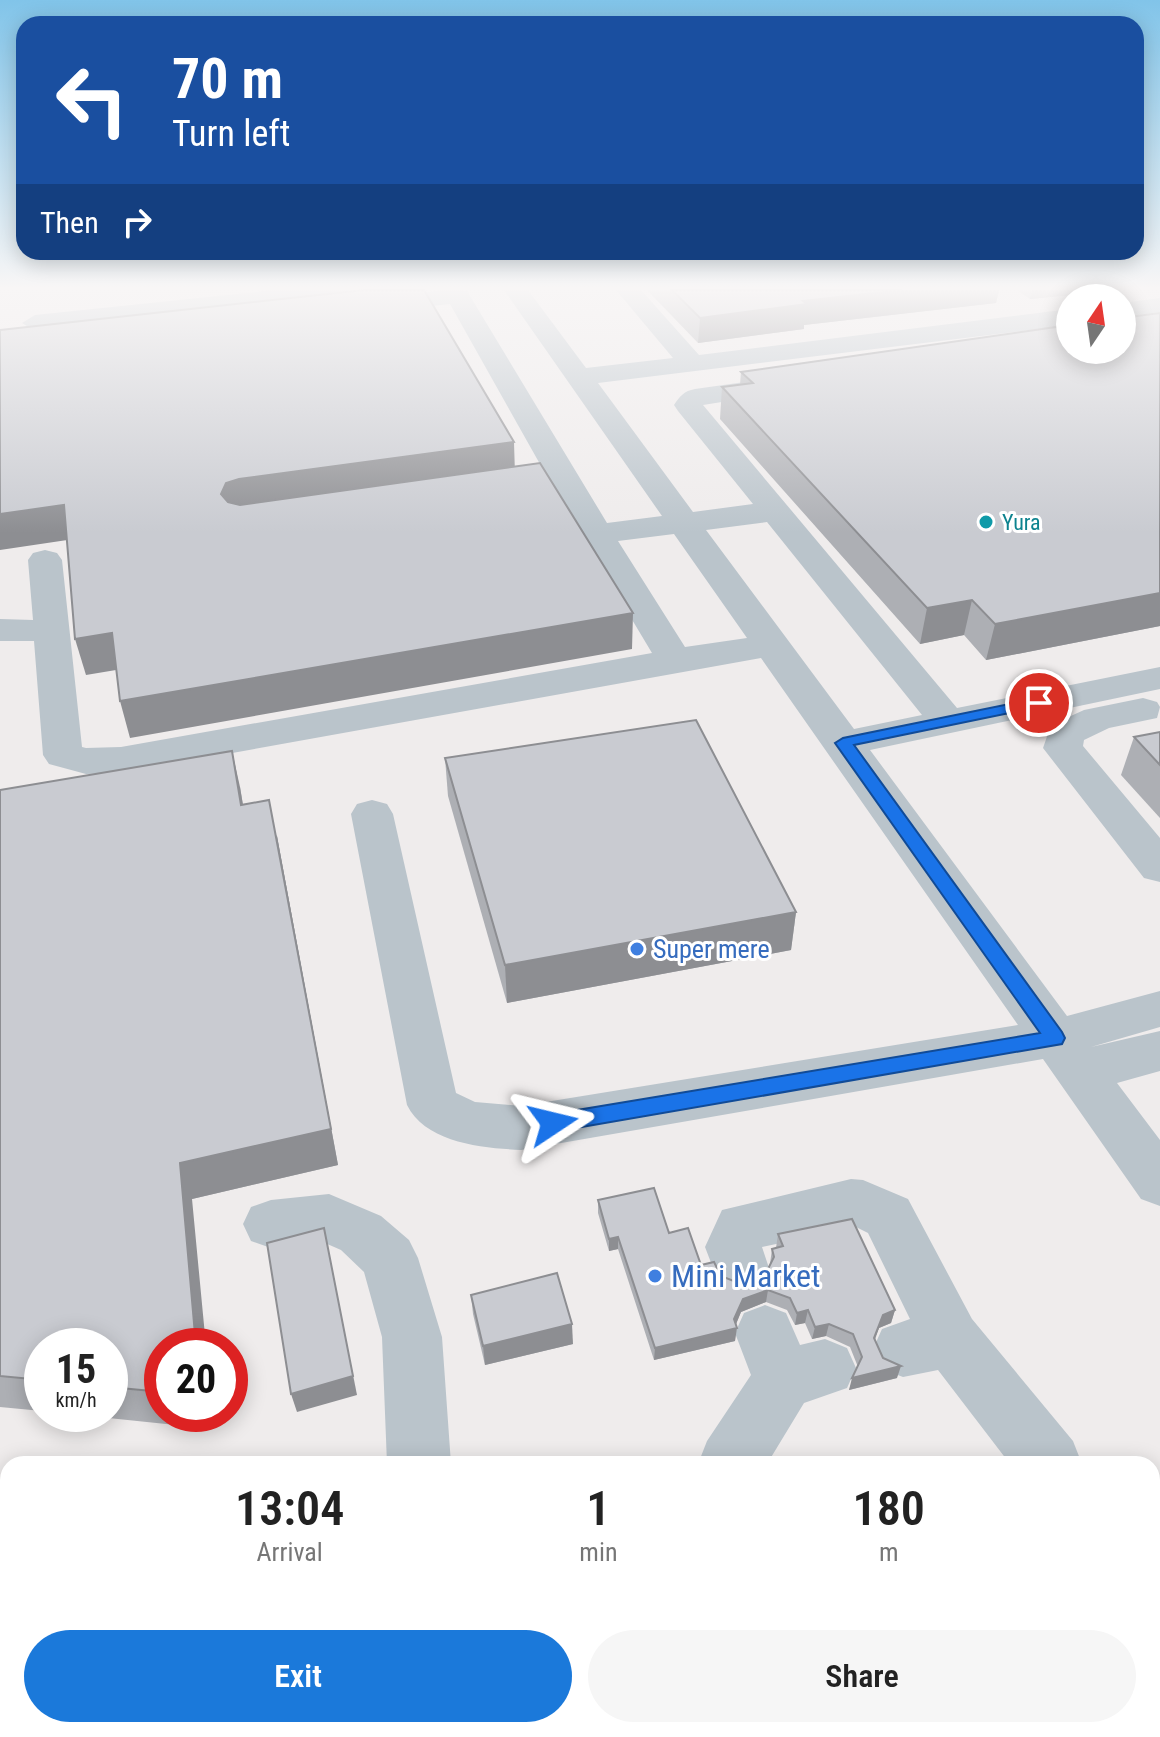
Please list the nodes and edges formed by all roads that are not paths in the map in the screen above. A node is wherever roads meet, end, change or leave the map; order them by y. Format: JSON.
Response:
{"nodes":[{"id":1,"x":500,"y":371,"type":"edge"},
{"id":2,"x":524,"y":371,"type":"edge"},
{"id":3,"x":577,"y":371,"type":"edge"},
{"id":4,"x":633,"y":371,"type":"edge"},
{"id":5,"x":653,"y":371,"type":"edge"},
{"id":6,"x":582,"y":378,"type":"junction"},
{"id":7,"x":809,"y":381,"type":"edge"},
{"id":8,"x":564,"y":480,"type":"junction"},
{"id":9,"x":503,"y":489,"type":"edge"},
{"id":10,"x":775,"y":511,"type":"junction"},
{"id":11,"x":685,"y":523,"type":"junction"},
{"id":12,"x":597,"y":534,"type":"junction"},
{"id":13,"x":45,"y":560,"type":"dead end"},
{"id":14,"x":0,"y":630,"type":"edge"},
{"id":15,"x":51,"y":631,"type":"junction"},
{"id":16,"x":773,"y":645,"type":"junction"},
{"id":17,"x":675,"y":660,"type":"junction"},
{"id":18,"x":1160,"y":678,"type":"edge"},
{"id":19,"x":1160,"y":707,"type":"edge"},
{"id":20,"x":948,"y":722,"type":"junction"},
{"id":21,"x":843,"y":743,"type":"junction"},
{"id":22,"x":372,"y":814,"type":"dead end"},
{"id":23,"x":1160,"y":867,"type":"edge"},
{"id":24,"x":1160,"y":1009,"type":"edge"},
{"id":25,"x":1160,"y":1051,"type":"edge"},
{"id":26,"x":1067,"y":1055,"type":"junction"},
{"id":27,"x":1160,"y":1183,"type":"edge"},
{"id":28,"x":271,"y":1224,"type":"dead end"},
{"id":29,"x":740,"y":1268,"type":"dead end"},
{"id":30,"x":791,"y":1360,"type":"dead end"},
{"id":31,"x":419,"y":1456,"type":"edge"},
{"id":32,"x":735,"y":1456,"type":"edge"},
{"id":33,"x":1042,"y":1456,"type":"edge"}],
"edges":[{"from":1,"to":8,"type":"street"},
{"from":2,"to":6,"type":"street"},
{"from":3,"to":6,"type":"street"},
{"from":4,"to":6,"type":"street"},
{"from":5,"to":6,"type":"street"},
{"from":6,"to":11,"type":"street"},
{"from":7,"to":10,"type":"street"},
{"from":8,"to":9,"type":"street"},
{"from":8,"to":12,"type":"street"},
{"from":10,"to":11,"type":"street"},
{"from":10,"to":20,"type":"street"},
{"from":11,"to":12,"type":"street"},
{"from":11,"to":16,"type":"street"},
{"from":12,"to":17,"type":"street"},
{"from":13,"to":15,"type":"street"},
{"from":14,"to":15,"type":"street"},
{"from":15,"to":17,"type":"street"},
{"from":16,"to":17,"type":"street"},
{"from":16,"to":21,"type":"street"},
{"from":18,"to":20,"type":"street"},
{"from":19,"to":23,"type":"street"},
{"from":20,"to":21,"type":"street"},
{"from":21,"to":26,"type":"street"},
{"from":22,"to":26,"type":"street"},
{"from":24,"to":26,"type":"street"},
{"from":25,"to":26,"type":"street"},
{"from":26,"to":27,"type":"street"},
{"from":28,"to":31,"type":"street"},
{"from":29,"to":33,"type":"street"},
{"from":30,"to":32,"type":"street"}]}
